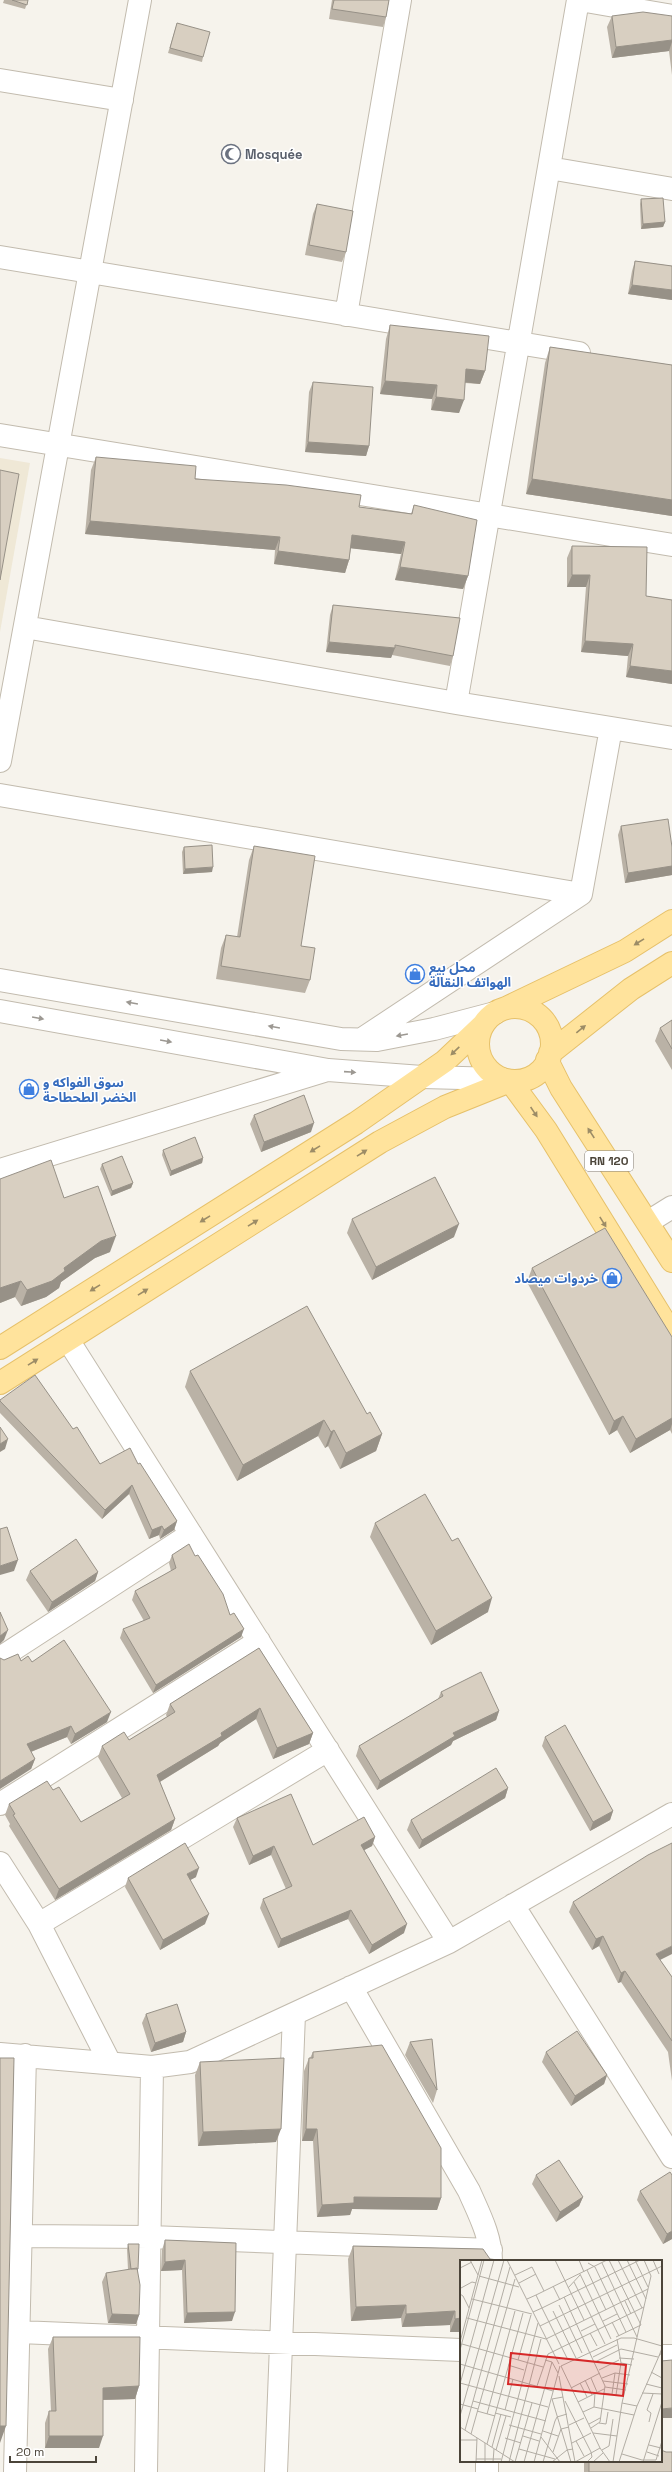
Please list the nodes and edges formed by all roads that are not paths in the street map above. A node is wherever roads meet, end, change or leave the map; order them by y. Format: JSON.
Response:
{"nodes":[{"id":1,"x":140,"y":0,"type":"edge"},
{"id":2,"x":400,"y":0,"type":"edge"},
{"id":3,"x":579,"y":0,"type":"edge"},
{"id":4,"x":672,"y":16,"type":"edge"},
{"id":5,"x":0,"y":80,"type":"edge"},
{"id":6,"x":122,"y":100,"type":"junction"},
{"id":7,"x":549,"y":168,"type":"junction"},
{"id":8,"x":672,"y":189,"type":"edge"},
{"id":9,"x":0,"y":257,"type":"edge"},
{"id":10,"x":90,"y":272,"type":"junction"},
{"id":11,"x":346,"y":314,"type":"junction"},
{"id":12,"x":518,"y":343,"type":"junction"},
{"id":13,"x":603,"y":357,"type":"edge"},
{"id":14,"x":0,"y":435,"type":"edge"},
{"id":15,"x":58,"y":444,"type":"junction"},
{"id":16,"x":488,"y":515,"type":"junction"},
{"id":17,"x":672,"y":545,"type":"edge"},
{"id":18,"x":25,"y":627,"type":"junction"},
{"id":19,"x":456,"y":703,"type":"junction"},
{"id":20,"x":611,"y":728,"type":"junction"},
{"id":21,"x":672,"y":738,"type":"edge"},
{"id":22,"x":0,"y":761,"type":"edge"},
{"id":23,"x":0,"y":795,"type":"edge"},
{"id":24,"x":581,"y":894,"type":"junction"},
{"id":25,"x":672,"y":921,"type":"edge"},
{"id":26,"x":672,"y":963,"type":"edge"},
{"id":27,"x":0,"y":980,"type":"edge"},
{"id":28,"x":0,"y":1011,"type":"edge"},
{"id":29,"x":495,"y":1015,"type":"junction"},
{"id":30,"x":361,"y":1039,"type":"junction"},
{"id":31,"x":549,"y":1057,"type":"junction"},
{"id":32,"x":328,"y":1070,"type":"junction"},
{"id":33,"x":422,"y":1077,"type":"junction"},
{"id":34,"x":506,"y":1080,"type":"junction"},
{"id":35,"x":0,"y":1170,"type":"edge"},
{"id":36,"x":672,"y":1207,"type":"edge"},
{"id":37,"x":648,"y":1222,"type":"junction"},
{"id":38,"x":672,"y":1261,"type":"edge"},
{"id":39,"x":672,"y":1334,"type":"edge"},
{"id":40,"x":68,"y":1340,"type":"junction"},
{"id":41,"x":0,"y":1348,"type":"edge"},
{"id":42,"x":0,"y":1383,"type":"edge"},
{"id":43,"x":191,"y":1534,"type":"junction"},
{"id":44,"x":259,"y":1641,"type":"junction"},
{"id":45,"x":0,"y":1658,"type":"edge"},
{"id":46,"x":328,"y":1750,"type":"junction"},
{"id":47,"x":0,"y":1804,"type":"edge"},
{"id":48,"x":672,"y":1814,"type":"edge"},
{"id":49,"x":0,"y":1863,"type":"edge"},
{"id":50,"x":7,"y":1885,"type":"edge"},
{"id":51,"x":513,"y":1905,"type":"junction"},
{"id":52,"x":39,"y":1924,"type":"junction"},
{"id":53,"x":449,"y":1942,"type":"junction"},
{"id":54,"x":351,"y":1987,"type":"junction"},
{"id":55,"x":294,"y":2014,"type":"junction"},
{"id":56,"x":0,"y":2054,"type":"edge"},
{"id":57,"x":25,"y":2055,"type":"junction"},
{"id":58,"x":110,"y":2063,"type":"junction"},
{"id":59,"x":152,"y":2067,"type":"junction"},
{"id":60,"x":672,"y":2157,"type":"edge"},
{"id":61,"x":21,"y":2236,"type":"junction"},
{"id":62,"x":150,"y":2237,"type":"junction"},
{"id":63,"x":284,"y":2242,"type":"junction"},
{"id":64,"x":491,"y":2256,"type":"edge"},
{"id":65,"x":19,"y":2332,"type":"junction"},
{"id":66,"x":149,"y":2337,"type":"junction"},
{"id":67,"x":280,"y":2342,"type":"junction"},
{"id":68,"x":460,"y":2350,"type":"edge"},
{"id":69,"x":16,"y":2472,"type":"edge"},
{"id":70,"x":146,"y":2472,"type":"edge"},
{"id":71,"x":276,"y":2472,"type":"edge"}],
"edges":[{"from":1,"to":6,"type":"street"},
{"from":2,"to":11,"type":"street"},
{"from":3,"to":4,"type":"street"},
{"from":3,"to":7,"type":"street"},
{"from":5,"to":6,"type":"street"},
{"from":6,"to":10,"type":"street"},
{"from":7,"to":8,"type":"street"},
{"from":7,"to":12,"type":"street"},
{"from":9,"to":10,"type":"street"},
{"from":10,"to":11,"type":"street"},
{"from":10,"to":15,"type":"street"},
{"from":11,"to":12,"type":"street"},
{"from":12,"to":13,"type":"street"},
{"from":12,"to":16,"type":"street"},
{"from":14,"to":15,"type":"street"},
{"from":15,"to":16,"type":"street"},
{"from":15,"to":18,"type":"street"},
{"from":16,"to":17,"type":"street"},
{"from":16,"to":19,"type":"street"},
{"from":18,"to":19,"type":"street"},
{"from":18,"to":22,"type":"street"},
{"from":19,"to":20,"type":"street"},
{"from":20,"to":21,"type":"street"},
{"from":20,"to":24,"type":"street"},
{"from":23,"to":24,"type":"street"},
{"from":24,"to":30,"type":"street"},
{"from":25,"to":29,"type":"main road","one_way":true},
{"from":31,"to":26,"type":"main road","one_way":true},
{"from":30,"to":27,"type":"street","one_way":true},
{"from":28,"to":32,"type":"street","one_way":true},
{"from":29,"to":30,"type":"street","one_way":true},
{"from":29,"to":31,"type":"main road"},
{"from":29,"to":33,"type":"main road","one_way":true},
{"from":29,"to":34,"type":"main road"},
{"from":31,"to":34,"type":"main road"},
{"from":37,"to":31,"type":"main road","number":"RN 120","one_way":true},
{"from":32,"to":33,"type":"street","one_way":true},
{"from":32,"to":35,"type":"street"},
{"from":33,"to":34,"type":"street"},
{"from":33,"to":41,"type":"main road","one_way":true},
{"from":34,"to":39,"type":"main road","name":"RN 120","one_way":true},
{"from":40,"to":34,"type":"main road","one_way":true},
{"from":36,"to":37,"type":"street"},
{"from":37,"to":38,"type":"main road","number":"RN 120"},
{"from":42,"to":40,"type":"main road","one_way":true},
{"from":40,"to":43,"type":"street"},
{"from":43,"to":44,"type":"street"},
{"from":43,"to":45,"type":"street"},
{"from":44,"to":46,"type":"street"},
{"from":44,"to":47,"type":"street"},
{"from":46,"to":52,"type":"street"},
{"from":46,"to":53,"type":"street"},
{"from":48,"to":51,"type":"street"},
{"from":49,"to":50,"type":"street"},
{"from":50,"to":52,"type":"street"},
{"from":51,"to":53,"type":"street"},
{"from":51,"to":60,"type":"street"},
{"from":52,"to":58,"type":"street"},
{"from":53,"to":54,"type":"street"},
{"from":54,"to":55,"type":"street"},
{"from":54,"to":64,"type":"street"},
{"from":55,"to":59,"type":"street"},
{"from":55,"to":63,"type":"street"},
{"from":56,"to":57,"type":"street"},
{"from":57,"to":58,"type":"street"},
{"from":57,"to":61,"type":"street"},
{"from":58,"to":59,"type":"street"},
{"from":59,"to":62,"type":"street"},
{"from":61,"to":62,"type":"street"},
{"from":61,"to":65,"type":"street"},
{"from":62,"to":63,"type":"street"},
{"from":62,"to":66,"type":"street"},
{"from":63,"to":64,"type":"street"},
{"from":63,"to":67,"type":"street"},
{"from":65,"to":66,"type":"street"},
{"from":65,"to":69,"type":"street"},
{"from":66,"to":67,"type":"street"},
{"from":66,"to":70,"type":"street"},
{"from":67,"to":68,"type":"street"},
{"from":67,"to":71,"type":"street"}]}
